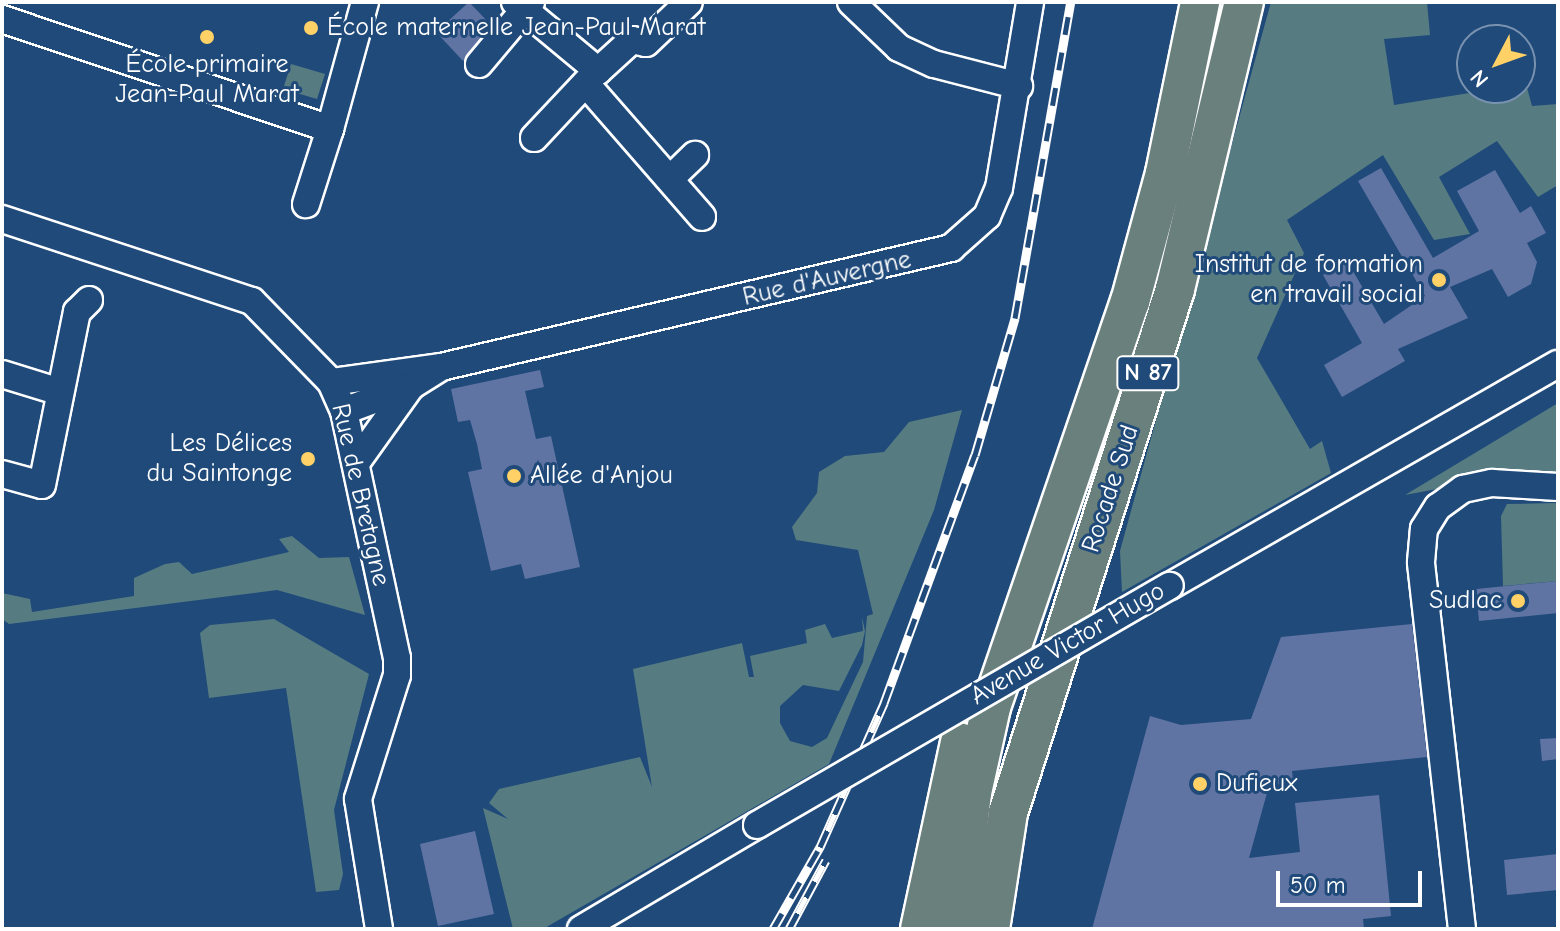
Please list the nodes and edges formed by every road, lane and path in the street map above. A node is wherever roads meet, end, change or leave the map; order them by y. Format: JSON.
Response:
{"nodes":[{"id":1,"x":365,"y":2,"type":"edge"},
{"id":2,"x":689,"y":2,"type":"edge"},
{"id":3,"x":851,"y":2,"type":"edge"},
{"id":4,"x":1030,"y":2,"type":"edge"},
{"id":5,"x":1200,"y":2,"type":"edge"},
{"id":6,"x":1244,"y":2,"type":"edge"},
{"id":7,"x":527,"y":6,"type":"edge"},
{"id":8,"x":2,"y":19,"type":"edge"},
{"id":9,"x":479,"y":64,"type":"dead end"},
{"id":10,"x":592,"y":78,"type":"junction"},
{"id":11,"x":1019,"y":86,"type":"junction"},
{"id":12,"x":330,"y":129,"type":"junction"},
{"id":13,"x":534,"y":138,"type":"dead end"},
{"id":14,"x":695,"y":155,"type":"dead end"},
{"id":15,"x":670,"y":179,"type":"junction"},
{"id":16,"x":306,"y":204,"type":"dead end"},
{"id":17,"x":702,"y":217,"type":"dead end"},
{"id":18,"x":2,"y":219,"type":"edge"},
{"id":19,"x":89,"y":300,"type":"dead end"},
{"id":20,"x":1558,"y":364,"type":"edge"},
{"id":21,"x":441,"y":367,"type":"junction"},
{"id":22,"x":2,"y":374,"type":"edge"},
{"id":23,"x":331,"y":382,"type":"junction"},
{"id":24,"x":411,"y":386,"type":"junction"},
{"id":25,"x":57,"y":391,"type":"junction"},
{"id":26,"x":344,"y":411,"type":"junction"},
{"id":27,"x":1076,"y":459,"type":"junction"},
{"id":28,"x":356,"y":463,"type":"junction"},
{"id":29,"x":2,"y":474,"type":"edge"},
{"id":30,"x":1558,"y":487,"type":"edge"},
{"id":31,"x":1030,"y":739,"type":"junction"},
{"id":32,"x":379,"y":929,"type":"edge"},
{"id":33,"x":581,"y":929,"type":"edge"},
{"id":34,"x":920,"y":929,"type":"edge"},
{"id":35,"x":956,"y":929,"type":"edge"},
{"id":36,"x":990,"y":929,"type":"edge"},
{"id":37,"x":1016,"y":929,"type":"edge"},
{"id":38,"x":1462,"y":929,"type":"edge"}],
"edges":[{"from":1,"to":12,"type":"street"},
{"from":2,"to":10,"type":"street"},
{"from":3,"to":11,"type":"street"},
{"from":4,"to":11,"type":"street","name":"Rue d'Auvergne"},
{"from":5,"to":27,"type":"highway","name":"Rocade Sud","number":"N 87"},
{"from":6,"to":31,"type":"highway","name":"Rocade Sud","number":"N 87"},
{"from":7,"to":9,"type":"street"},
{"from":7,"to":10,"type":"street"},
{"from":8,"to":12,"type":"street"},
{"from":10,"to":13,"type":"street"},
{"from":10,"to":15,"type":"street"},
{"from":11,"to":21,"type":"street","name":"Rue d'Auvergne"},
{"from":12,"to":16,"type":"street"},
{"from":14,"to":15,"type":"street"},
{"from":15,"to":17,"type":"street"},
{"from":18,"to":23,"type":"street","name":"Rue de Bretagne"},
{"from":19,"to":25,"type":"street"},
{"from":20,"to":33,"type":"street","name":"Avenue Victor Hugo","bridge":true},
{"from":21,"to":23,"type":"street","name":"Rue d'Auvergne"},
{"from":21,"to":24,"type":"street","name":"Rue d'Auvergne"},
{"from":22,"to":25,"type":"street"},
{"from":23,"to":26,"type":"street","name":"Rue de Bretagne"},
{"from":24,"to":26,"type":"street","name":"Rue d'Auvergne"},
{"from":24,"to":28,"type":"street","name":"Rue d'Auvergne"},
{"from":25,"to":29,"type":"street"},
{"from":26,"to":28,"type":"street","name":"Rue de Bretagne"},
{"from":27,"to":34,"type":"highway"},
{"from":27,"to":35,"type":"highway","name":"Rocade Sud","number":"N 87"},
{"from":28,"to":32,"type":"street","name":"Rue de Bretagne"},
{"from":30,"to":38,"type":"street"},
{"from":31,"to":36,"type":"highway","name":"Rocade Sud","number":"N 87"},
{"from":31,"to":37,"type":"highway"}]}
